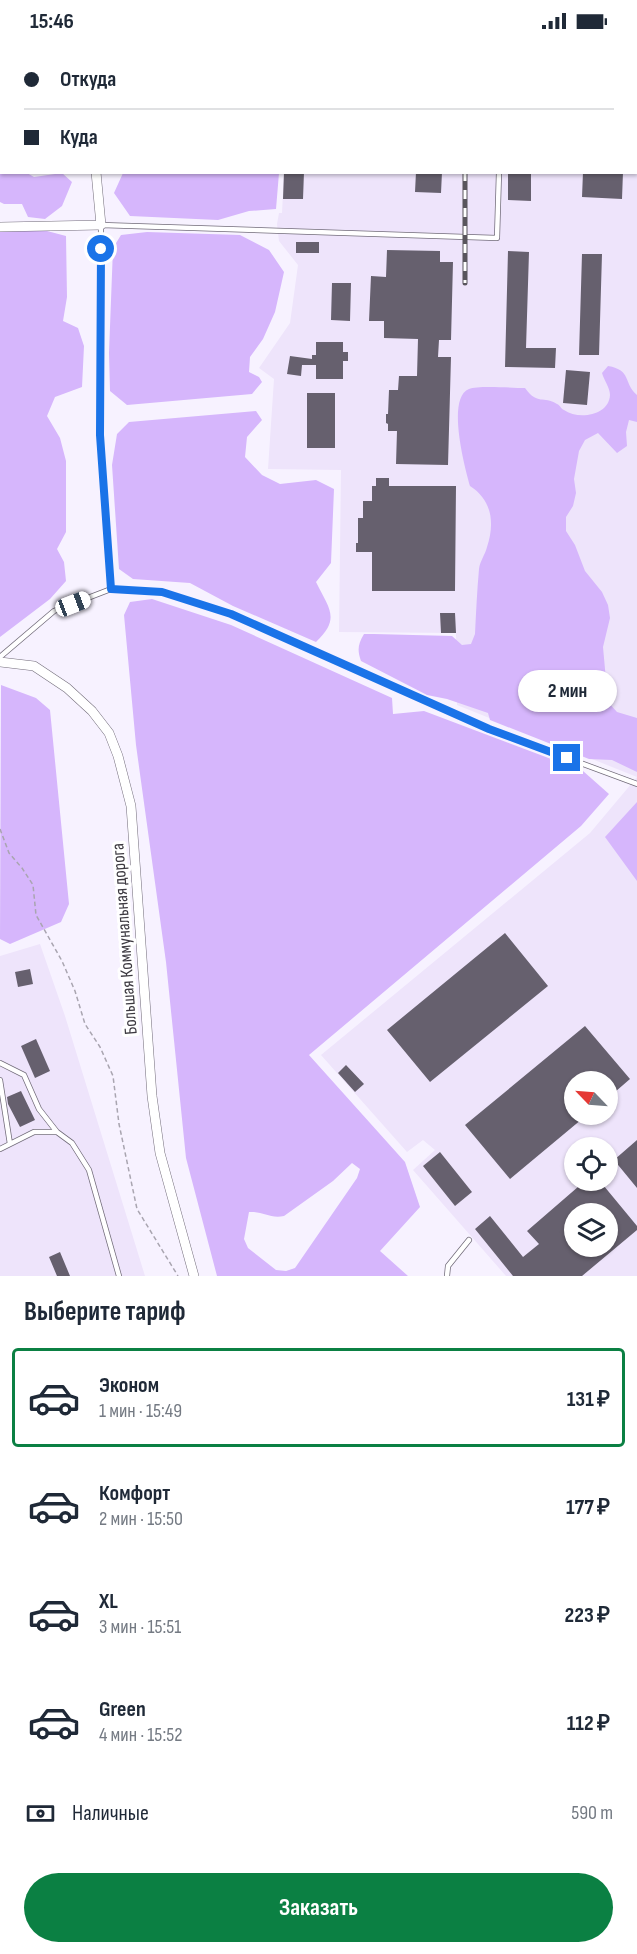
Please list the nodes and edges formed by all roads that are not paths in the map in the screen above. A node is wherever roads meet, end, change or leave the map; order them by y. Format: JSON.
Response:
{"nodes":[{"id":1,"x":96,"y":174,"type":"edge"},
{"id":2,"x":499,"y":174,"type":"edge"},
{"id":3,"x":101,"y":225,"type":"junction"},
{"id":4,"x":0,"y":227,"type":"edge"},
{"id":5,"x":111,"y":589,"type":"junction"},
{"id":6,"x":0,"y":657,"type":"edge"},
{"id":7,"x":0,"y":662,"type":"edge"},
{"id":8,"x":637,"y":784,"type":"edge"},
{"id":9,"x":0,"y":1063,"type":"edge"},
{"id":10,"x":0,"y":1080,"type":"edge"},
{"id":11,"x":57,"y":1132,"type":"junction"},
{"id":12,"x":10,"y":1144,"type":"junction"},
{"id":13,"x":0,"y":1149,"type":"edge"},
{"id":14,"x":469,"y":1240,"type":"dead end"},
{"id":15,"x":118,"y":1276,"type":"edge"},
{"id":16,"x":194,"y":1276,"type":"edge"},
{"id":17,"x":447,"y":1276,"type":"edge"}],
"edges":[{"from":1,"to":3,"type":"street"},
{"from":2,"to":3,"type":"lane"},
{"from":3,"to":4,"type":"street"},
{"from":3,"to":5,"type":"lane"},
{"from":5,"to":6,"type":"lane"},
{"from":5,"to":8,"type":"lane"},
{"from":7,"to":16,"type":"street","name":"Большая Коммунальная дорога"},
{"from":9,"to":11,"type":"lane"},
{"from":10,"to":12,"type":"lane"},
{"from":11,"to":12,"type":"lane"},
{"from":11,"to":15,"type":"lane"},
{"from":12,"to":13,"type":"lane"},
{"from":14,"to":17,"type":"lane"}]}
